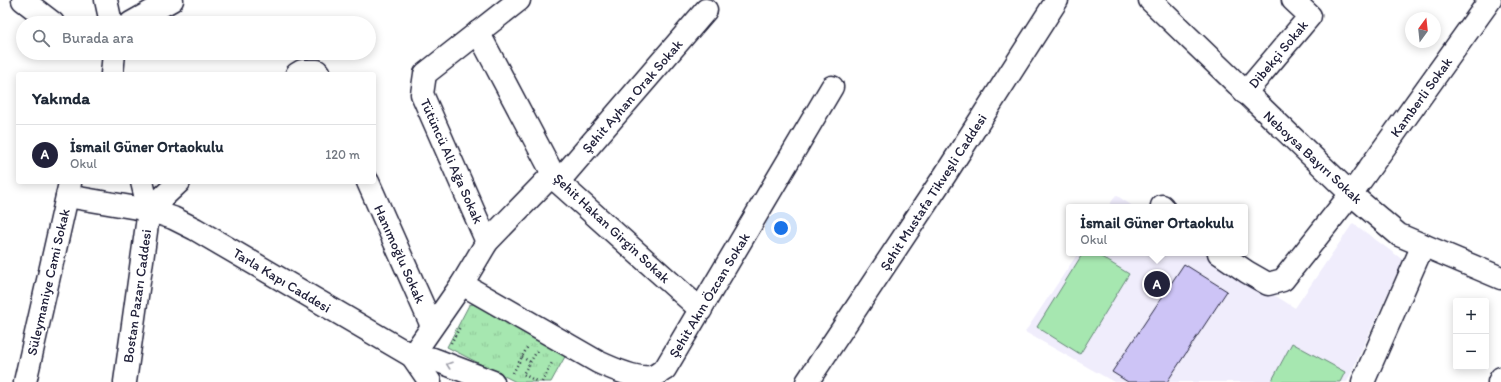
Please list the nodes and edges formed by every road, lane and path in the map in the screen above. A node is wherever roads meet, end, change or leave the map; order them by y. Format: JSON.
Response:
{"nodes":[{"id":1,"x":23,"y":0,"type":"edge"},
{"id":2,"x":106,"y":0,"type":"edge"},
{"id":3,"x":172,"y":0,"type":"edge"},
{"id":4,"x":519,"y":0,"type":"edge"},
{"id":5,"x":1057,"y":0,"type":"edge"},
{"id":6,"x":1150,"y":0,"type":"edge"},
{"id":7,"x":1293,"y":0,"type":"edge"},
{"id":8,"x":1490,"y":0,"type":"edge"},
{"id":9,"x":706,"y":10,"type":"dead end"},
{"id":10,"x":44,"y":16,"type":"edge"},
{"id":11,"x":109,"y":16,"type":"edge"},
{"id":12,"x":143,"y":16,"type":"edge"},
{"id":13,"x":478,"y":32,"type":"junction"},
{"id":14,"x":300,"y":72,"type":"edge"},
{"id":15,"x":318,"y":72,"type":"edge"},
{"id":16,"x":832,"y":86,"type":"dead end"},
{"id":17,"x":1245,"y":93,"type":"junction"},
{"id":18,"x":556,"y":178,"type":"junction"},
{"id":19,"x":142,"y":184,"type":"edge"},
{"id":20,"x":177,"y":184,"type":"edge"},
{"id":21,"x":369,"y":184,"type":"edge"},
{"id":22,"x":69,"y":189,"type":"edge"},
{"id":23,"x":1351,"y":194,"type":"junction"},
{"id":24,"x":149,"y":210,"type":"junction"},
{"id":25,"x":487,"y":242,"type":"junction"},
{"id":26,"x":1423,"y":245,"type":"junction"},
{"id":27,"x":1224,"y":256,"type":"edge"},
{"id":28,"x":1501,"y":278,"type":"edge"},
{"id":29,"x":462,"y":284,"type":"junction"},
{"id":30,"x":701,"y":310,"type":"junction"},
{"id":31,"x":461,"y":325,"type":"dead end"},
{"id":32,"x":432,"y":326,"type":"junction"},
{"id":33,"x":530,"y":342,"type":"dead end"},
{"id":34,"x":449,"y":347,"type":"dead end"},
{"id":35,"x":542,"y":354,"type":"dead end"},
{"id":36,"x":412,"y":356,"type":"junction"},
{"id":37,"x":522,"y":357,"type":"junction"},
{"id":38,"x":548,"y":358,"type":"dead end"},
{"id":39,"x":530,"y":362,"type":"junction"},
{"id":40,"x":1501,"y":378,"type":"edge"},
{"id":41,"x":652,"y":379,"type":"edge"},
{"id":42,"x":491,"y":380,"type":"edge"},
{"id":43,"x":24,"y":382,"type":"edge"},
{"id":44,"x":125,"y":382,"type":"edge"},
{"id":45,"x":430,"y":382,"type":"edge"},
{"id":46,"x":538,"y":382,"type":"edge"},
{"id":47,"x":542,"y":382,"type":"edge"},
{"id":48,"x":807,"y":382,"type":"edge"},
{"id":49,"x":1364,"y":382,"type":"edge"},
{"id":50,"x":1500,"y":382,"type":"edge"}],
"edges":[{"from":1,"to":10,"type":"street"},
{"from":2,"to":11,"type":"street"},
{"from":3,"to":12,"type":"street"},
{"from":4,"to":13,"type":"street","name":"Tütüncü Ali Ağa Sokak"},
{"from":5,"to":48,"type":"street","name":"Şehit Mustafa Tikveşli Caddesi"},
{"from":6,"to":17,"type":"street","name":"Neboysa Bayırı Sokak"},
{"from":7,"to":17,"type":"street","name":"Dibekçi Sokak"},
{"from":8,"to":23,"type":"street","name":"Kamberli Sokak"},
{"from":9,"to":18,"type":"street","name":"Şehit Ayhan Orak Sokak"},
{"from":13,"to":18,"type":"street","name":"Şehit Hakan Girgin Sokak"},
{"from":13,"to":25,"type":"street","name":"Tütüncü Ali Ağa Sokak"},
{"from":14,"to":15,"type":"street"},
{"from":16,"to":30,"type":"street","name":"Şehit Akın Özcan Sokak"},
{"from":17,"to":23,"type":"street","name":"Neboysa Bayırı Sokak"},
{"from":18,"to":25,"type":"street","name":"Şehit Ayhan Orak Sokak"},
{"from":18,"to":30,"type":"street","name":"Şehit Hakan Girgin Sokak"},
{"from":19,"to":24,"type":"street","name":"Bostan Pazarı Caddesi"},
{"from":20,"to":24,"type":"street"},
{"from":21,"to":32,"type":"street","name":"Hanımoğlu Sokak"},
{"from":22,"to":24,"type":"street","name":"Bostan Pazarı Caddesi"},
{"from":22,"to":43,"type":"street","name":"Süleymaniye Cami Sokak"},
{"from":23,"to":26,"type":"street","name":"Neboysa Bayırı Sokak"},
{"from":23,"to":27,"type":"street","name":"Kamberli Sokak"},
{"from":24,"to":36,"type":"street","name":"Tarla Kapı Caddesi"},
{"from":24,"to":44,"type":"street","name":"Bostan Pazarı Caddesi"},
{"from":25,"to":29,"type":"street","name":"Şehit Ayhan Orak Sokak"},
{"from":26,"to":28,"type":"street","name":"Neboysa Bayırı Sokak"},
{"from":26,"to":49,"type":"street"},
{"from":29,"to":32,"type":"street","name":"Şehit Ayhan Orak Sokak"},
{"from":29,"to":41,"type":"street","name":"Şehit Akın Özcan Sokak"},
{"from":30,"to":41,"type":"street","name":"Şehit Akın Özcan Sokak"},
{"from":31,"to":34,"type":"path"},
{"from":32,"to":36,"type":"street","name":"Şehit Ayhan Orak Sokak"},
{"from":33,"to":37,"type":"path"},
{"from":35,"to":39,"type":"path"},
{"from":42,"to":36,"type":"street","name":"Tarla Kapı Caddesi","one_way":true},
{"from":36,"to":45,"type":"street","name":"Tarla Kapı Caddesi"},
{"from":37,"to":39,"type":"path"},
{"from":37,"to":42,"type":"path"},
{"from":38,"to":47,"type":"path"},
{"from":39,"to":46,"type":"path"},
{"from":40,"to":50,"type":"street"}]}
